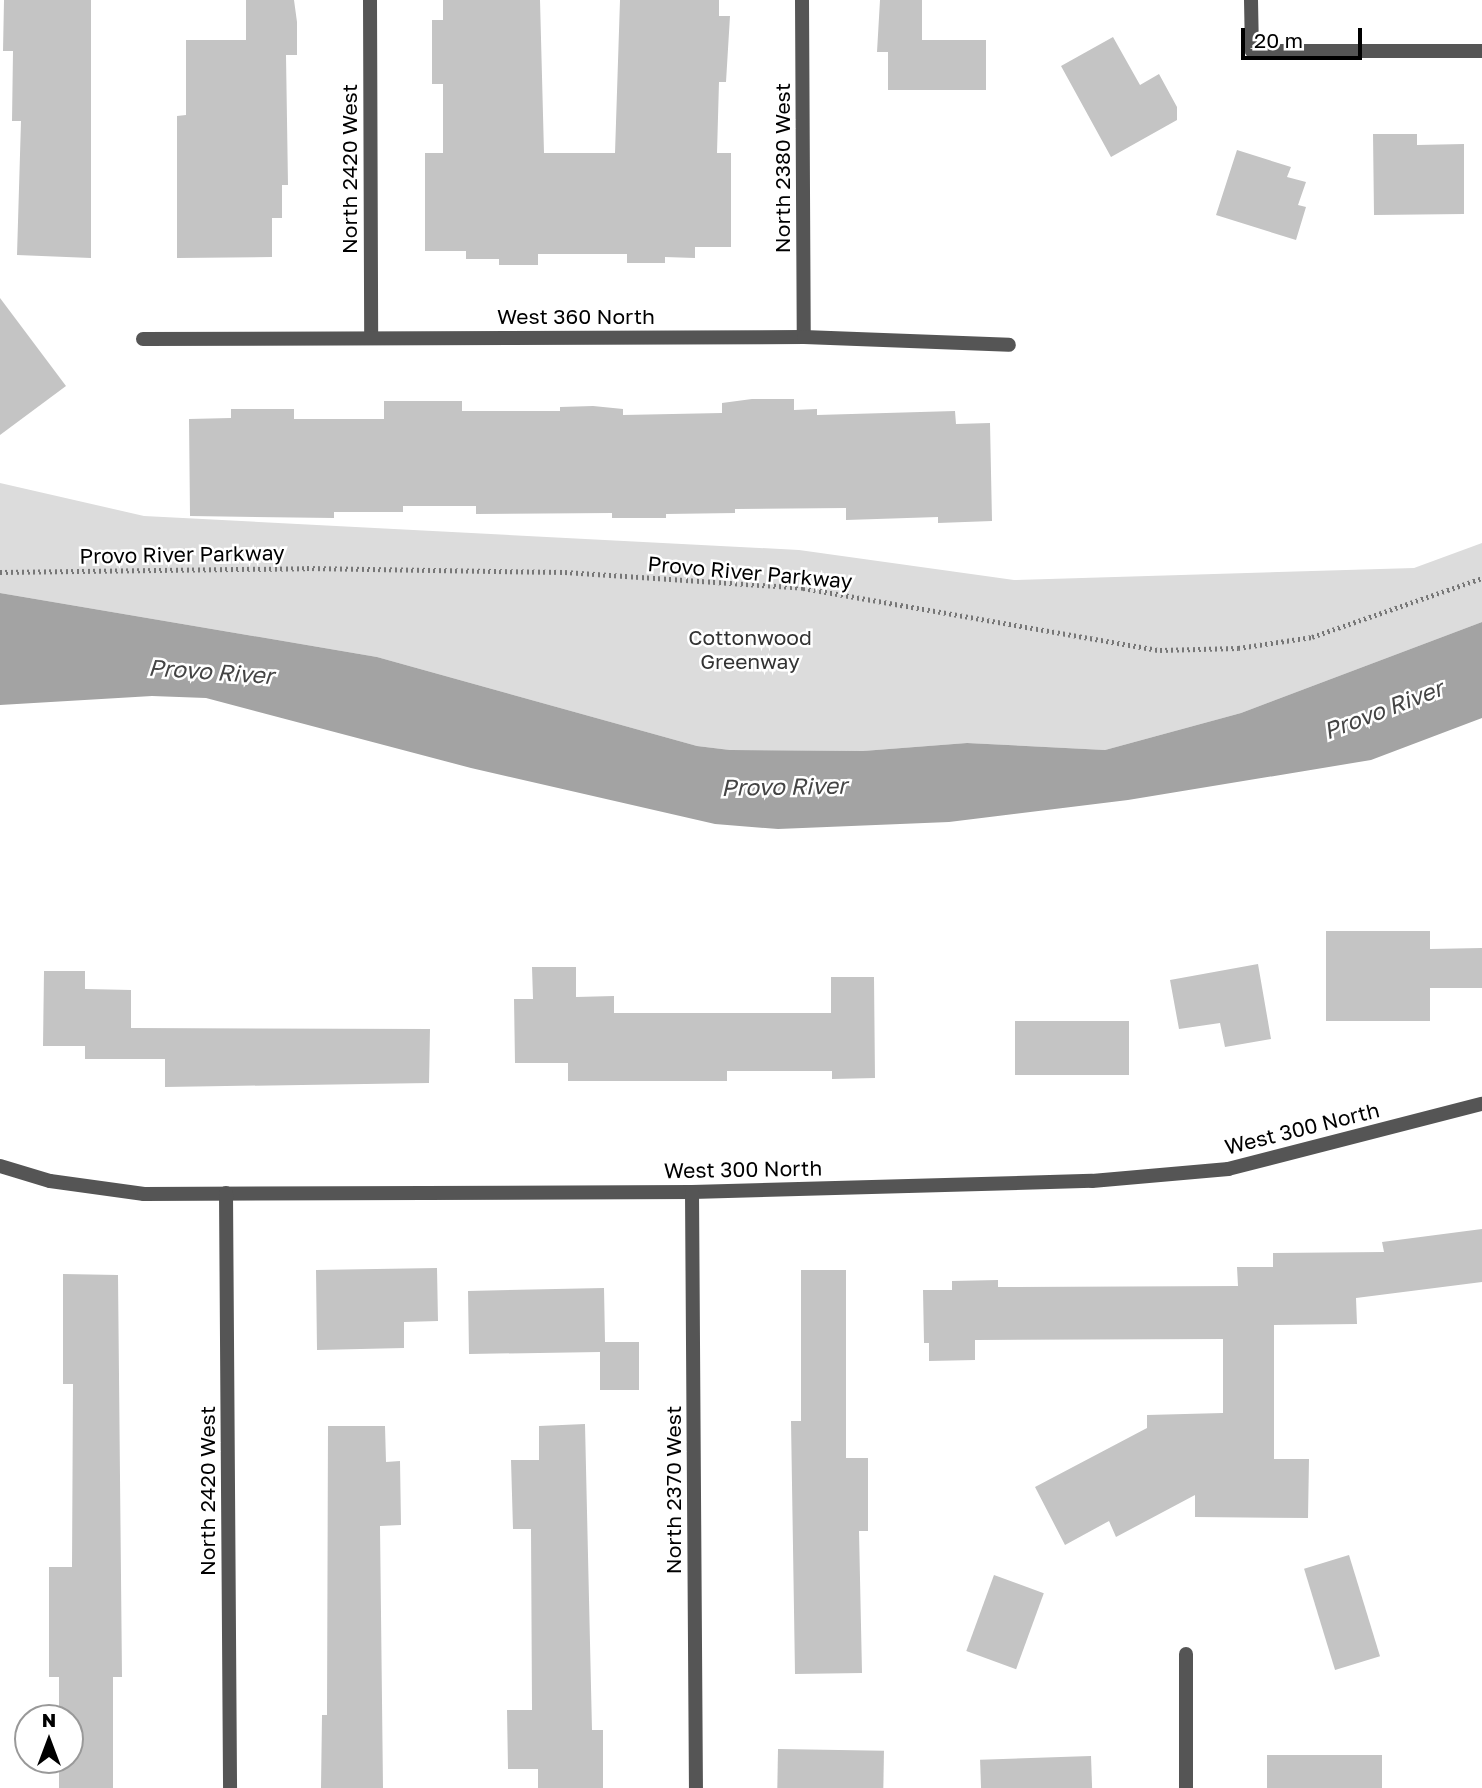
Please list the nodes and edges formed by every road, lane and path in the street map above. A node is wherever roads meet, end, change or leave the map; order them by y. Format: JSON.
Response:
{"nodes":[{"id":1,"x":370,"y":0,"type":"edge"},
{"id":2,"x":802,"y":0,"type":"edge"},
{"id":3,"x":1251,"y":0,"type":"edge"},
{"id":4,"x":1482,"y":51,"type":"edge"},
{"id":5,"x":804,"y":337,"type":"junction"},
{"id":6,"x":371,"y":338,"type":"junction"},
{"id":7,"x":143,"y":339,"type":"dead end"},
{"id":8,"x":1009,"y":345,"type":"dead end"},
{"id":9,"x":0,"y":572,"type":"edge"},
{"id":10,"x":1482,"y":578,"type":"edge"},
{"id":11,"x":1482,"y":1104,"type":"edge"},
{"id":12,"x":0,"y":1166,"type":"edge"},
{"id":13,"x":692,"y":1192,"type":"junction"},
{"id":14,"x":226,"y":1193,"type":"junction"},
{"id":15,"x":1186,"y":1654,"type":"dead end"},
{"id":16,"x":230,"y":1788,"type":"edge"},
{"id":17,"x":696,"y":1788,"type":"edge"},
{"id":18,"x":1186,"y":1788,"type":"edge"}],
"edges":[{"from":1,"to":6,"type":"street","name":"North 2420 West"},
{"from":2,"to":5,"type":"street","name":"North 2380 West"},
{"from":3,"to":4,"type":"street"},
{"from":5,"to":6,"type":"street","name":"West 360 North"},
{"from":5,"to":8,"type":"street","name":"West 360 North"},
{"from":6,"to":7,"type":"street","name":"West 360 North"},
{"from":9,"to":10,"type":"path","name":"Provo River Parkway"},
{"from":11,"to":13,"type":"street","name":"West 300 North"},
{"from":12,"to":14,"type":"street","name":"West 300 North"},
{"from":13,"to":14,"type":"street","name":"West 300 North"},
{"from":13,"to":17,"type":"street","name":"North 2370 West"},
{"from":14,"to":16,"type":"street","name":"North 2420 West"},
{"from":15,"to":18,"type":"street"}]}
